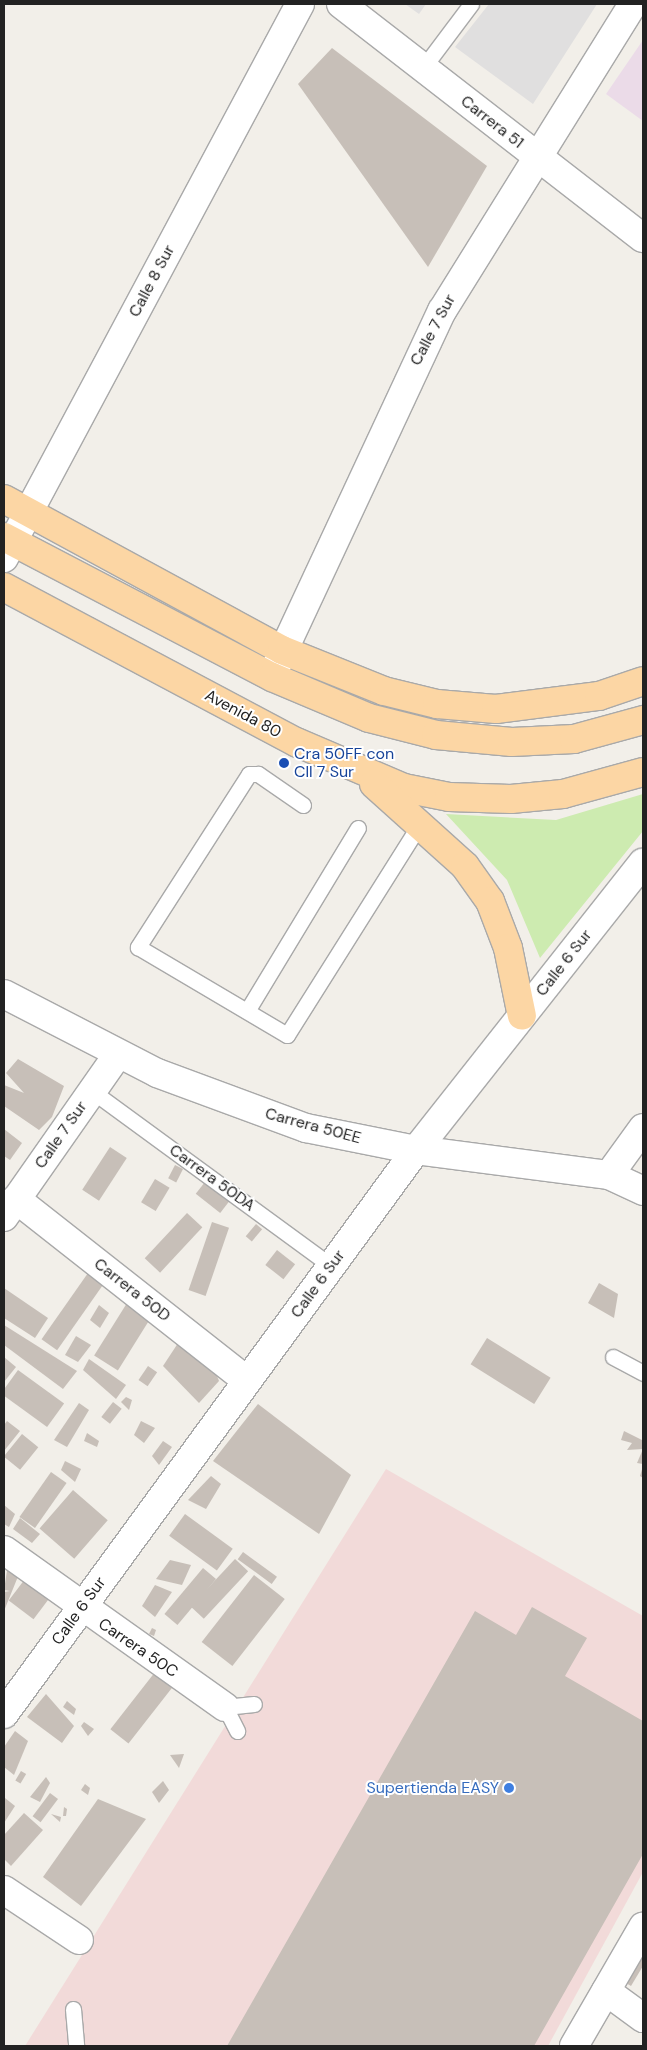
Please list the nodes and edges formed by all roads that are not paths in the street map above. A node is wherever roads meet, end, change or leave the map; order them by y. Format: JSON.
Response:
{"nodes":[{"id":1,"x":300,"y":4,"type":"edge"},
{"id":2,"x":341,"y":4,"type":"edge"},
{"id":3,"x":471,"y":4,"type":"edge"},
{"id":4,"x":633,"y":4,"type":"edge"},
{"id":5,"x":423,"y":68,"type":"junction"},
{"id":6,"x":536,"y":156,"type":"junction"},
{"id":7,"x":643,"y":238,"type":"edge"},
{"id":8,"x":4,"y":500,"type":"edge"},
{"id":9,"x":28,"y":513,"type":"junction"},
{"id":10,"x":7,"y":546,"type":"edge"},
{"id":11,"x":4,"y":587,"type":"edge"},
{"id":12,"x":282,"y":650,"type":"junction"},
{"id":13,"x":272,"y":677,"type":"junction"},
{"id":14,"x":643,"y":681,"type":"edge"},
{"id":15,"x":643,"y":720,"type":"edge"},
{"id":16,"x":359,"y":772,"type":"junction"},
{"id":17,"x":643,"y":772,"type":"edge"},
{"id":18,"x":303,"y":805,"type":"dead end"},
{"id":19,"x":421,"y":822,"type":"junction"},
{"id":20,"x":358,"y":828,"type":"dead end"},
{"id":21,"x":643,"y":864,"type":"edge"},
{"id":22,"x":4,"y":994,"type":"edge"},
{"id":23,"x":247,"y":1011,"type":"junction"},
{"id":24,"x":522,"y":1016,"type":"junction"},
{"id":25,"x":118,"y":1054,"type":"junction"},
{"id":26,"x":92,"y":1091,"type":"junction"},
{"id":27,"x":643,"y":1128,"type":"edge"},
{"id":28,"x":416,"y":1150,"type":"junction"},
{"id":29,"x":609,"y":1175,"type":"junction"},
{"id":30,"x":643,"y":1191,"type":"edge"},
{"id":31,"x":10,"y":1208,"type":"edge"},
{"id":32,"x":331,"y":1266,"type":"junction"},
{"id":33,"x":613,"y":1357,"type":"dead end"},
{"id":34,"x":643,"y":1373,"type":"edge"},
{"id":35,"x":247,"y":1381,"type":"junction"},
{"id":36,"x":4,"y":1550,"type":"edge"},
{"id":37,"x":81,"y":1609,"type":"junction"},
{"id":38,"x":254,"y":1704,"type":"dead end"},
{"id":39,"x":225,"y":1707,"type":"junction"},
{"id":40,"x":4,"y":1714,"type":"edge"},
{"id":41,"x":237,"y":1732,"type":"dead end"},
{"id":42,"x":4,"y":1890,"type":"edge"},
{"id":43,"x":643,"y":1927,"type":"edge"},
{"id":44,"x":79,"y":1940,"type":"dead end"},
{"id":45,"x":606,"y":1991,"type":"junction"},
{"id":46,"x":73,"y":2008,"type":"dead end"},
{"id":47,"x":643,"y":2018,"type":"edge"},
{"id":48,"x":76,"y":2046,"type":"edge"},
{"id":49,"x":574,"y":2046,"type":"edge"}],
"edges":[{"from":1,"to":9,"type":"street","name":"Calle 8 Sur"},
{"from":2,"to":5,"type":"street","name":"Carrera 51"},
{"from":3,"to":5,"type":"lane"},
{"from":4,"to":6,"type":"street","name":"Calle 7 Sur"},
{"from":5,"to":6,"type":"street","name":"Carrera 51"},
{"from":6,"to":7,"type":"street","name":"Carrera 51"},
{"from":6,"to":12,"type":"street","name":"Calle 7 Sur"},
{"from":8,"to":9,"type":"main road"},
{"from":9,"to":10,"type":"street","name":"Calle 8 Sur"},
{"from":9,"to":12,"type":"main road"},
{"from":10,"to":13,"type":"main road"},
{"from":11,"to":16,"type":"main road","name":"Avenida 80"},
{"from":12,"to":13,"type":"street","name":"Calle 7 Sur"},
{"from":12,"to":14,"type":"main road"},
{"from":13,"to":15,"type":"main road"},
{"from":16,"to":17,"type":"main road","name":"Avenida 80"},
{"from":16,"to":19,"type":"main road"},
{"from":18,"to":23,"type":"lane"},
{"from":19,"to":23,"type":"lane"},
{"from":19,"to":24,"type":"main road"},
{"from":20,"to":23,"type":"lane"},
{"from":21,"to":24,"type":"street","name":"Calle 6 Sur"},
{"from":22,"to":25,"type":"street","name":"Carrera 50EE"},
{"from":24,"to":28,"type":"street","name":"Calle 6 Sur"},
{"from":25,"to":26,"type":"street","name":"Calle 7 Sur"},
{"from":25,"to":28,"type":"street","name":"Carrera 50EE"},
{"from":26,"to":31,"type":"street","name":"Calle 7 Sur"},
{"from":26,"to":32,"type":"lane","name":"Carrera 50DA"},
{"from":27,"to":29,"type":"street"},
{"from":28,"to":29,"type":"street","name":"Carrera 50EE"},
{"from":28,"to":32,"type":"street","name":"Calle 6 Sur"},
{"from":29,"to":30,"type":"street","name":"Carrera 50EE"},
{"from":31,"to":35,"type":"street","name":"Carrera 50D"},
{"from":32,"to":35,"type":"street","name":"Calle 6 Sur"},
{"from":33,"to":34,"type":"lane"},
{"from":35,"to":37,"type":"street","name":"Calle 6 Sur"},
{"from":36,"to":37,"type":"street","name":"Carrera 50C"},
{"from":37,"to":39,"type":"street","name":"Carrera 50C"},
{"from":37,"to":40,"type":"street","name":"Calle 6 Sur"},
{"from":38,"to":39,"type":"lane"},
{"from":39,"to":41,"type":"lane"},
{"from":42,"to":44,"type":"street"},
{"from":43,"to":45,"type":"street"},
{"from":45,"to":47,"type":"street"},
{"from":45,"to":49,"type":"street"},
{"from":46,"to":48,"type":"lane"}]}
